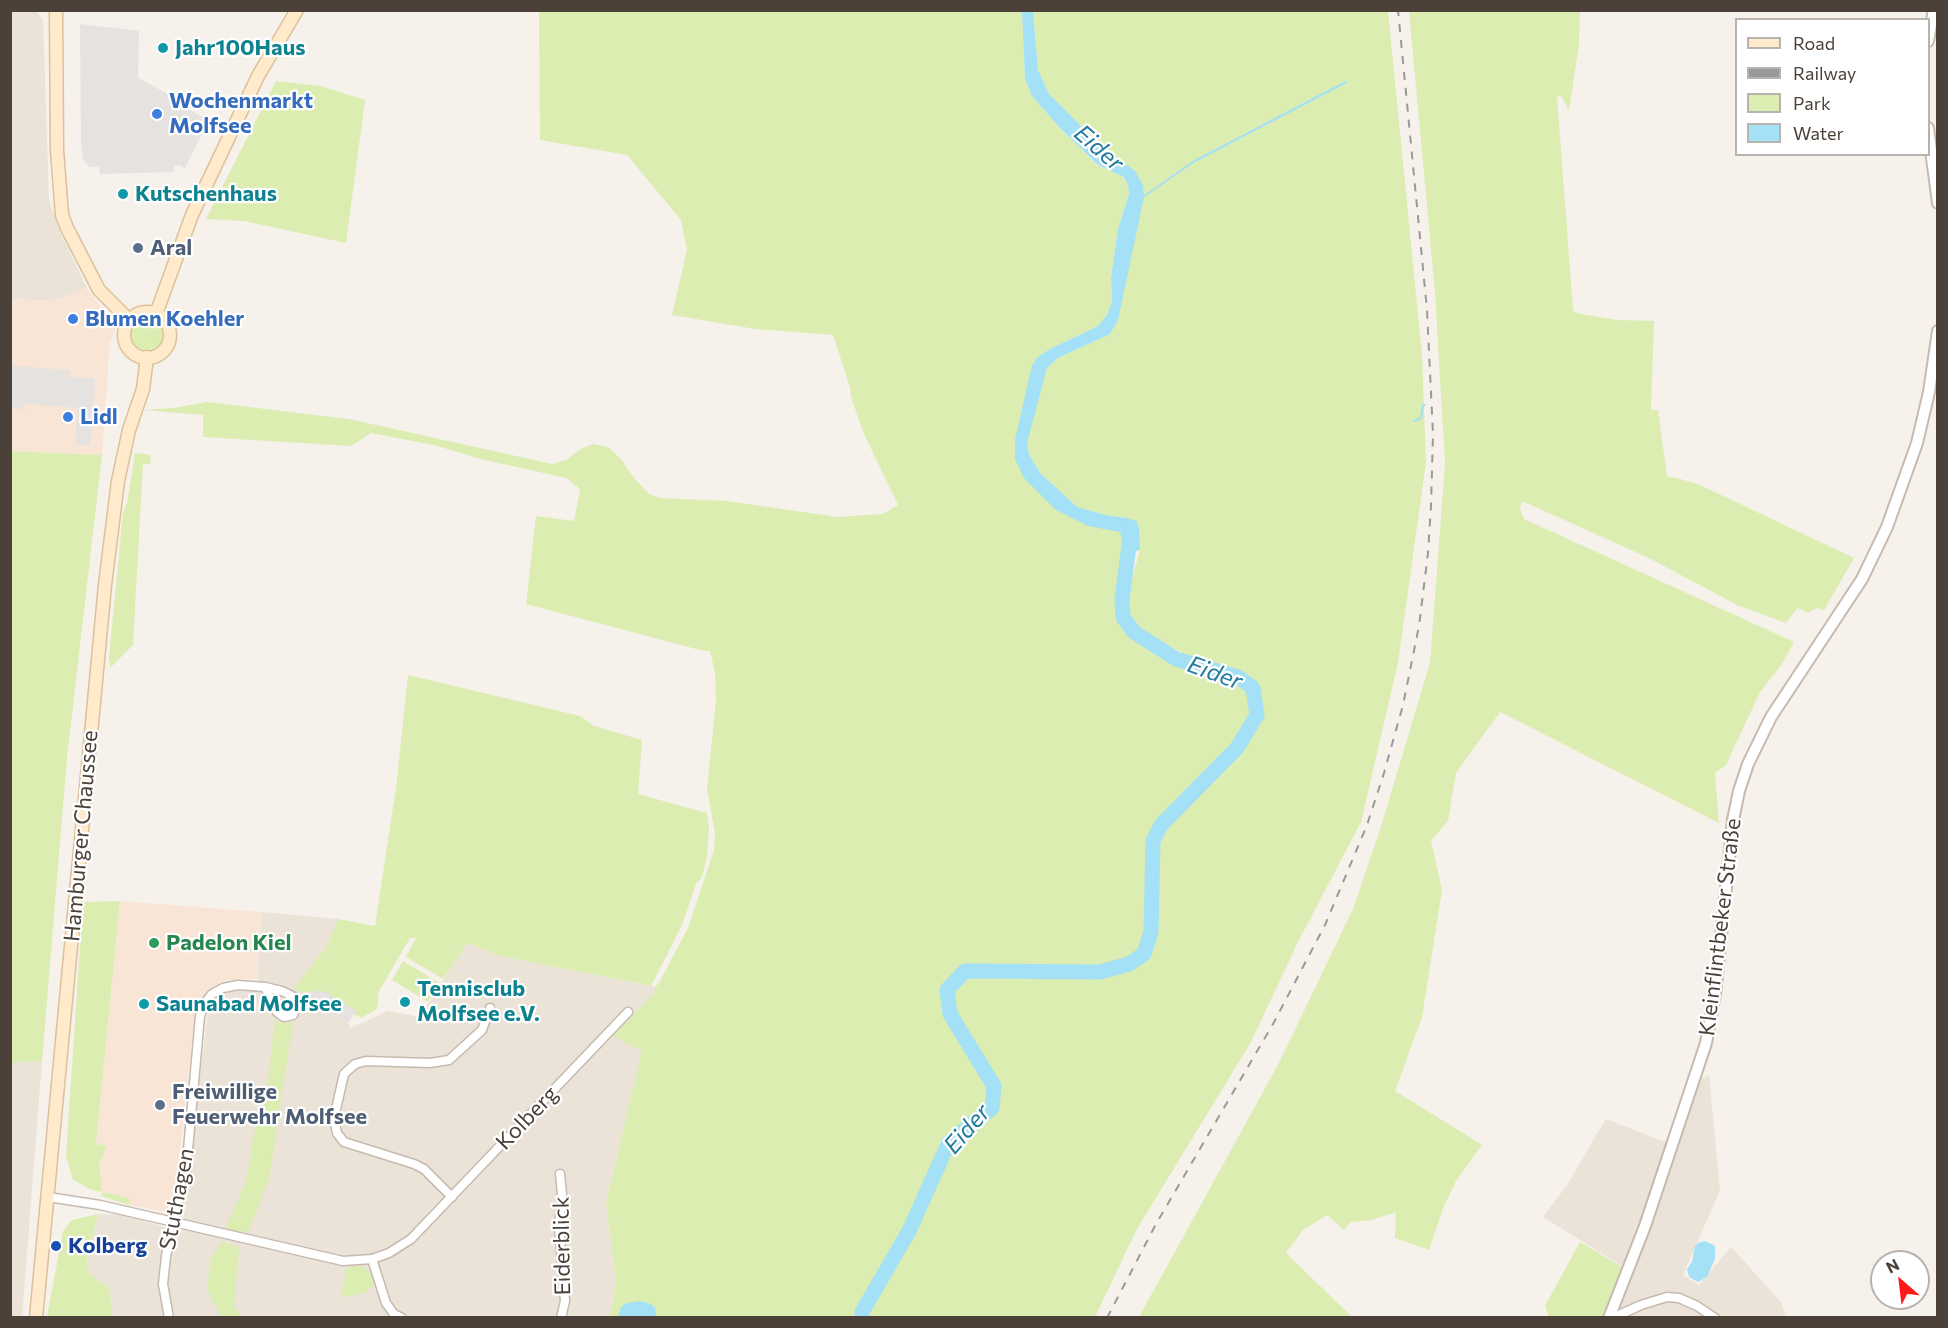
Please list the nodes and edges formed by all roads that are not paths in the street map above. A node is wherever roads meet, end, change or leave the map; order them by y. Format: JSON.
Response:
{"nodes":[{"id":1,"x":56,"y":10,"type":"edge"},
{"id":2,"x":297,"y":10,"type":"edge"},
{"id":3,"x":1934,"y":10,"type":"edge"},
{"id":4,"x":1930,"y":34,"type":"edge"},
{"id":5,"x":1930,"y":136,"type":"edge"},
{"id":6,"x":1938,"y":203,"type":"edge"},
{"id":7,"x":156,"y":314,"type":"junction"},
{"id":8,"x":130,"y":321,"type":"junction"},
{"id":9,"x":1938,"y":331,"type":"edge"},
{"id":10,"x":147,"y":357,"type":"junction"},
{"id":11,"x":265,"y":987,"type":"dead end"},
{"id":12,"x":490,"y":1008,"type":"dead end"},
{"id":13,"x":628,"y":1012,"type":"dead end"},
{"id":14,"x":560,"y":1174,"type":"dead end"},
{"id":15,"x":48,"y":1197,"type":"junction"},
{"id":16,"x":452,"y":1197,"type":"junction"},
{"id":17,"x":174,"y":1222,"type":"junction"},
{"id":18,"x":372,"y":1259,"type":"junction"},
{"id":19,"x":1610,"y":1316,"type":"edge"},
{"id":20,"x":36,"y":1317,"type":"edge"},
{"id":21,"x":169,"y":1317,"type":"edge"},
{"id":22,"x":402,"y":1317,"type":"edge"},
{"id":23,"x":561,"y":1317,"type":"edge"},
{"id":24,"x":1715,"y":1317,"type":"edge"}],
"edges":[{"from":1,"to":8,"type":"main road"},
{"from":2,"to":7,"type":"main road"},
{"from":3,"to":4,"type":"street"},
{"from":5,"to":6,"type":"street"},
{"from":7,"to":8,"type":"main road"},
{"from":7,"to":10,"type":"main road"},
{"from":8,"to":10,"type":"main road"},
{"from":9,"to":19,"type":"street","name":"Kleinflintbeker Straße"},
{"from":10,"to":15,"type":"main road","name":"Hamburger Chaussee"},
{"from":11,"to":17,"type":"street","name":"Stuthagen"},
{"from":12,"to":16,"type":"street"},
{"from":13,"to":16,"type":"street","name":"Kolberg"},
{"from":14,"to":23,"type":"street","name":"Eiderblick"},
{"from":15,"to":17,"type":"street","name":"Kolberg"},
{"from":15,"to":20,"type":"main road","name":"Hamburger Chaussee"},
{"from":16,"to":18,"type":"street","name":"Kolberg"},
{"from":17,"to":18,"type":"street","name":"Kolberg"},
{"from":17,"to":21,"type":"street","name":"Stuthagen"},
{"from":18,"to":22,"type":"street"},
{"from":19,"to":24,"type":"street"}]}
